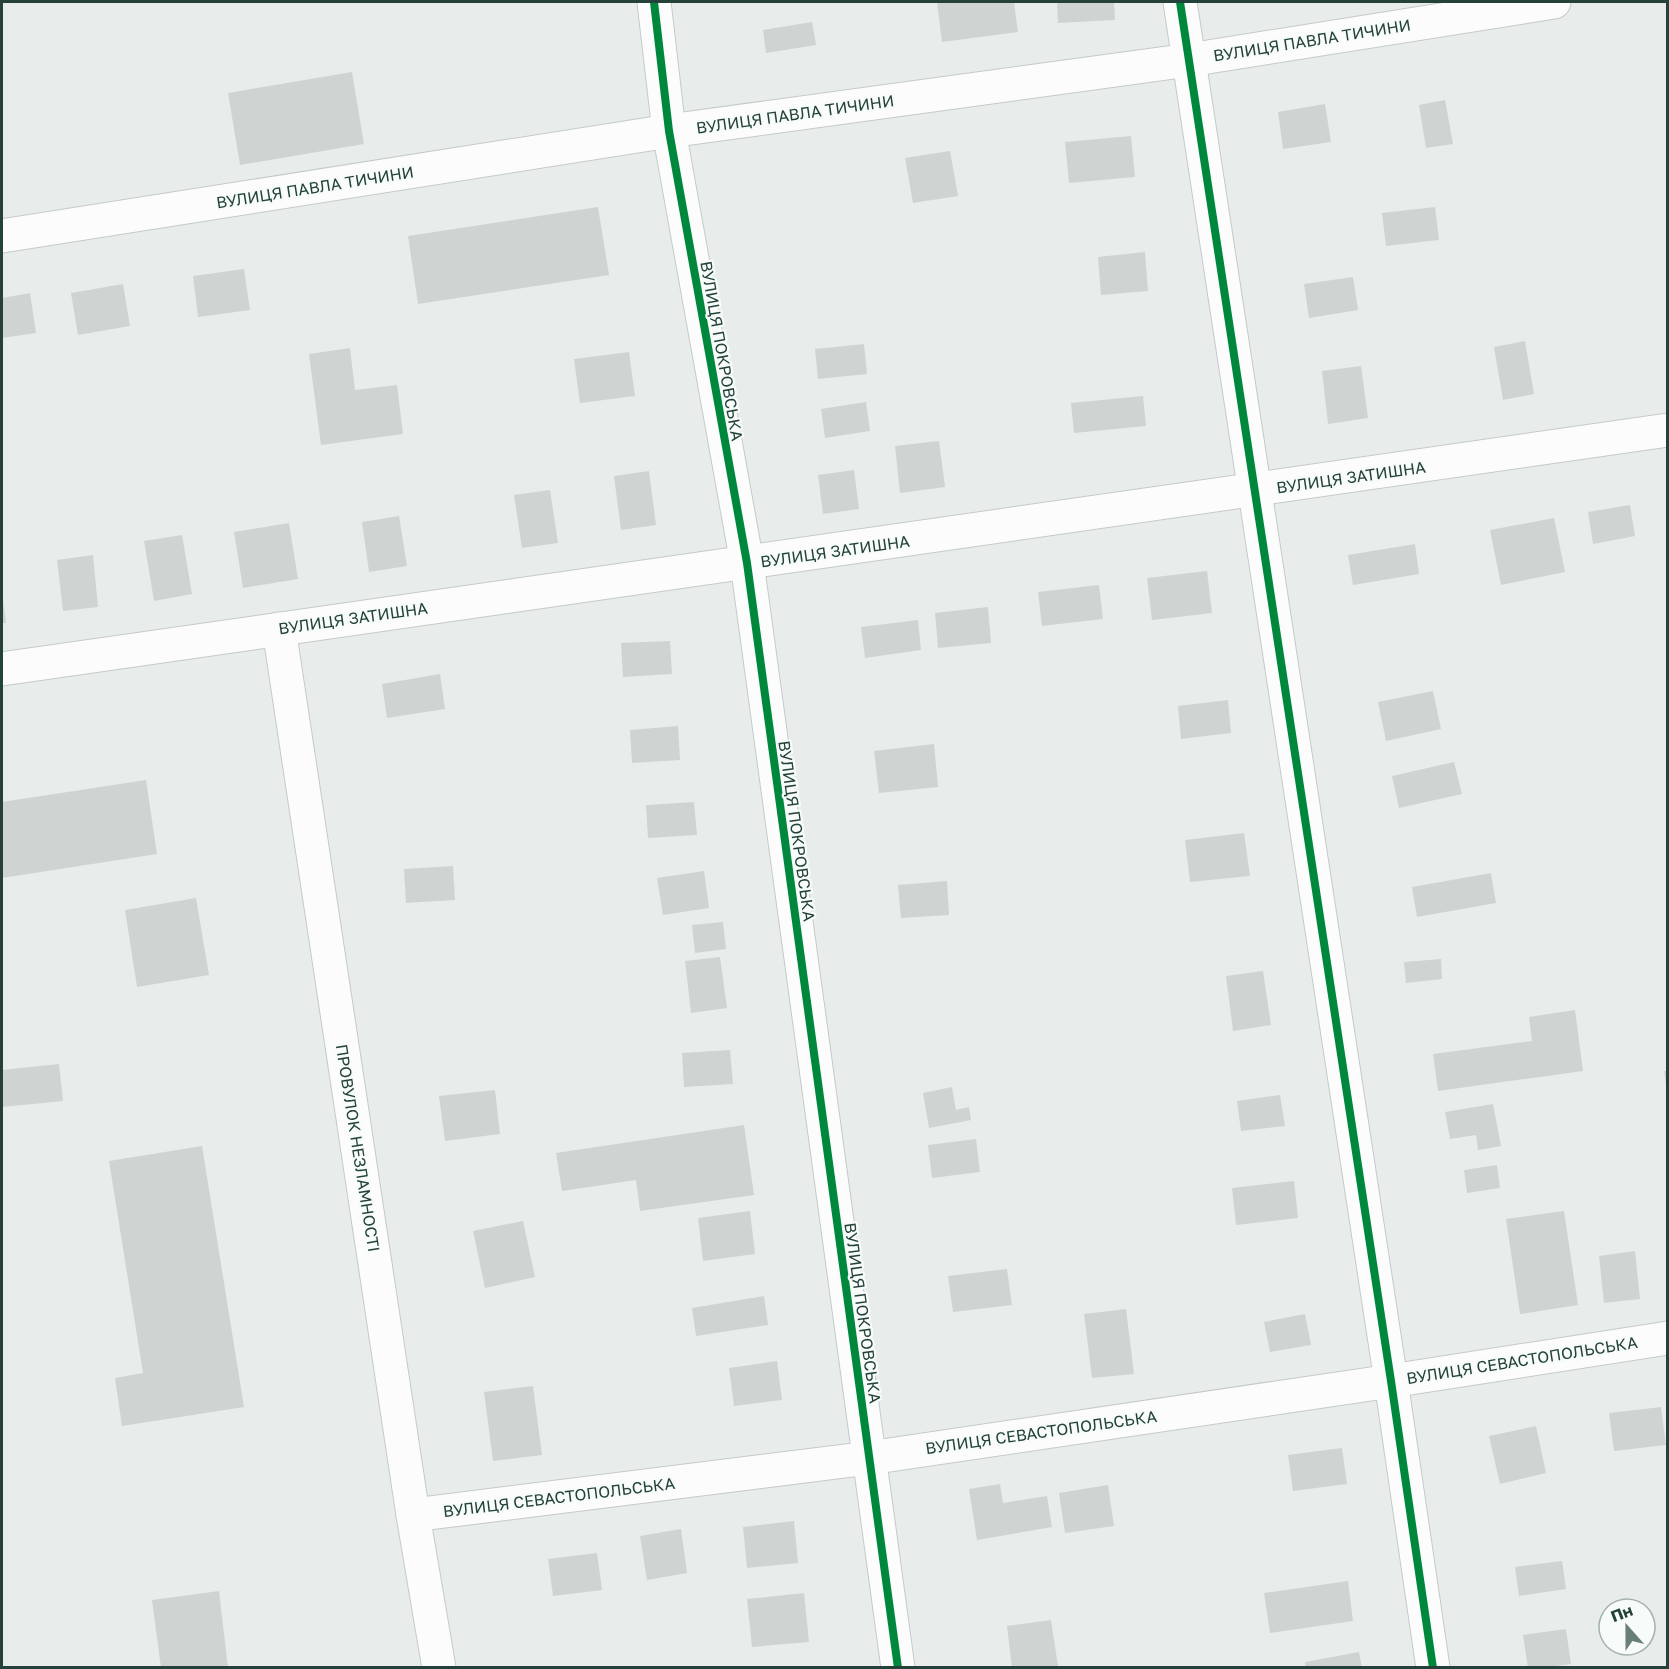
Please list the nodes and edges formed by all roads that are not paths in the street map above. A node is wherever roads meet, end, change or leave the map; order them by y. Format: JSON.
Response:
{"nodes":[{"id":1,"x":654,"y":2,"type":"edge"},
{"id":2,"x":1180,"y":2,"type":"edge"},
{"id":3,"x":1554,"y":2,"type":"edge"},
{"id":4,"x":1189,"y":60,"type":"junction"},
{"id":5,"x":669,"y":131,"type":"junction"},
{"id":6,"x":2,"y":236,"type":"edge"},
{"id":7,"x":1668,"y":430,"type":"edge"},
{"id":8,"x":1255,"y":492,"type":"junction"},
{"id":9,"x":747,"y":563,"type":"junction"},
{"id":10,"x":279,"y":629,"type":"junction"},
{"id":11,"x":2,"y":669,"type":"edge"},
{"id":12,"x":1668,"y":1338,"type":"edge"},
{"id":13,"x":1391,"y":1381,"type":"junction"},
{"id":14,"x":869,"y":1458,"type":"junction"},
{"id":15,"x":413,"y":1515,"type":"junction"},
{"id":16,"x":439,"y":1668,"type":"edge"},
{"id":17,"x":898,"y":1668,"type":"edge"},
{"id":18,"x":1433,"y":1668,"type":"edge"}],
"edges":[{"from":1,"to":5,"type":"street","name":"ВУЛИЦЯ ПОКРОВСЬКА"},
{"from":2,"to":4,"type":"street"},
{"from":3,"to":4,"type":"street","name":"ВУЛИЦЯ ПАВЛА ТИЧИНИ"},
{"from":4,"to":5,"type":"street","name":"ВУЛИЦЯ ПАВЛА ТИЧИНИ"},
{"from":4,"to":8,"type":"street"},
{"from":5,"to":6,"type":"street","name":"ВУЛИЦЯ ПАВЛА ТИЧИНИ"},
{"from":5,"to":9,"type":"street","name":"ВУЛИЦЯ ПОКРОВСЬКА"},
{"from":7,"to":8,"type":"street","name":"ВУЛИЦЯ ЗАТИШНА"},
{"from":8,"to":9,"type":"street","name":"ВУЛИЦЯ ЗАТИШНА"},
{"from":8,"to":13,"type":"street"},
{"from":9,"to":10,"type":"street","name":"ВУЛИЦЯ ЗАТИШНА"},
{"from":9,"to":14,"type":"street","name":"ВУЛИЦЯ ПОКРОВСЬКА"},
{"from":10,"to":11,"type":"street","name":"ВУЛИЦЯ ЗАТИШНА"},
{"from":10,"to":15,"type":"street","name":"ПРОВУЛОК НЕЗЛАМНОСТІ"},
{"from":12,"to":13,"type":"street","name":"ВУЛИЦЯ СЕВАСТОПОЛЬСЬКА"},
{"from":13,"to":14,"type":"street","name":"ВУЛИЦЯ СЕВАСТОПОЛЬСЬКА"},
{"from":13,"to":18,"type":"street"},
{"from":14,"to":15,"type":"street","name":"ВУЛИЦЯ СЕВАСТОПОЛЬСЬКА"},
{"from":14,"to":17,"type":"street","name":"ВУЛИЦЯ ПОКРОВСЬКА"},
{"from":15,"to":16,"type":"street","name":"ПРОВУЛОК НЕЗЛАМНОСТІ"}]}
